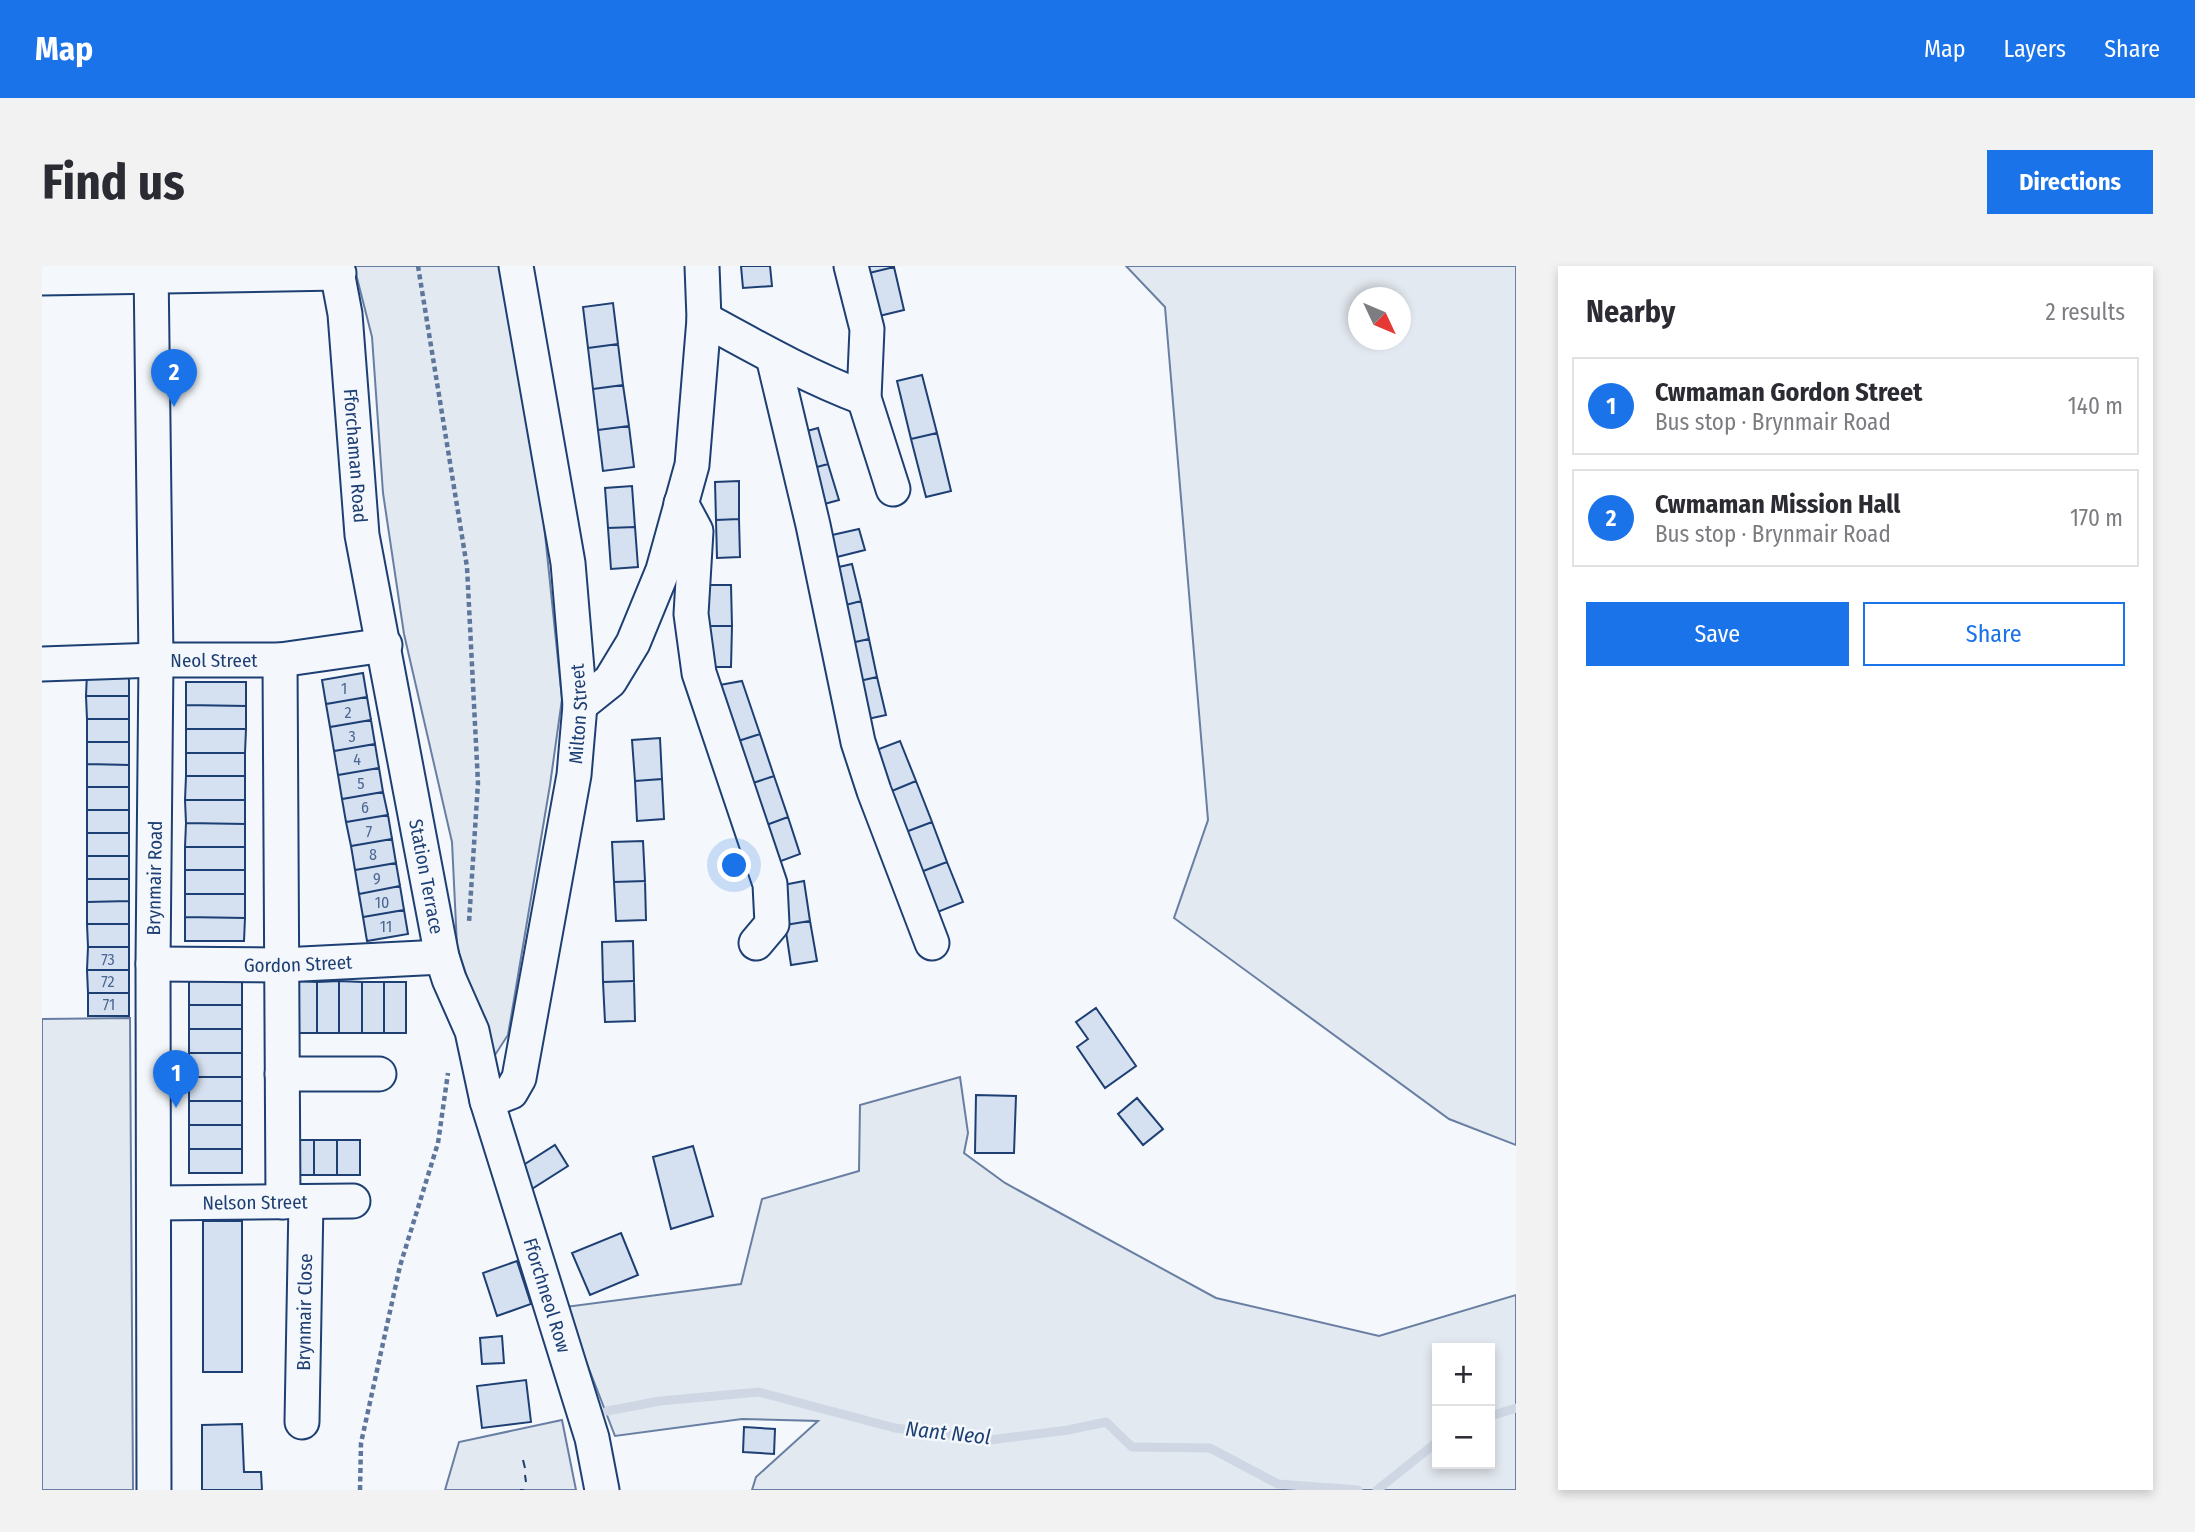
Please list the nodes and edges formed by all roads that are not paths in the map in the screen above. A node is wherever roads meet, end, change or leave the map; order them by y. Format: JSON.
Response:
{"nodes":[{"id":1,"x":516,"y":266,"type":"edge"},
{"id":2,"x":702,"y":266,"type":"edge"},
{"id":3,"x":850,"y":266,"type":"edge"},
{"id":4,"x":337,"y":269,"type":"edge"},
{"id":5,"x":151,"y":271,"type":"edge"},
{"id":6,"x":42,"y":278,"type":"edge"},
{"id":7,"x":705,"y":319,"type":"junction"},
{"id":8,"x":773,"y":358,"type":"junction"},
{"id":9,"x":864,"y":398,"type":"junction"},
{"id":10,"x":893,"y":489,"type":"dead end"},
{"id":11,"x":681,"y":503,"type":"junction"},
{"id":12,"x":385,"y":645,"type":"junction"},
{"id":13,"x":156,"y":660,"type":"junction"},
{"id":14,"x":280,"y":660,"type":"junction"},
{"id":15,"x":42,"y":664,"type":"edge"},
{"id":16,"x":580,"y":705,"type":"junction"},
{"id":17,"x":756,"y":943,"type":"dead end"},
{"id":18,"x":932,"y":943,"type":"dead end"},
{"id":19,"x":442,"y":957,"type":"junction"},
{"id":20,"x":153,"y":964,"type":"junction"},
{"id":21,"x":282,"y":965,"type":"junction"},
{"id":22,"x":282,"y":1074,"type":"junction"},
{"id":23,"x":379,"y":1074,"type":"dead end"},
{"id":24,"x":487,"y":1101,"type":"junction"},
{"id":25,"x":353,"y":1201,"type":"dead end"},
{"id":26,"x":295,"y":1202,"type":"junction"},
{"id":27,"x":155,"y":1203,"type":"junction"},
{"id":28,"x":302,"y":1422,"type":"dead end"},
{"id":29,"x":154,"y":1490,"type":"edge"},
{"id":30,"x":602,"y":1490,"type":"edge"}],
"edges":[{"from":1,"to":16,"type":"street","name":"Milton Street"},
{"from":2,"to":7,"type":"street"},
{"from":3,"to":9,"type":"street"},
{"from":4,"to":5,"type":"street"},
{"from":4,"to":12,"type":"street","name":"Fforchaman Road"},
{"from":5,"to":6,"type":"street"},
{"from":5,"to":13,"type":"street","name":"Brynmair Road"},
{"from":7,"to":8,"type":"street"},
{"from":7,"to":11,"type":"street"},
{"from":8,"to":9,"type":"street"},
{"from":8,"to":18,"type":"street"},
{"from":9,"to":10,"type":"street"},
{"from":11,"to":16,"type":"street"},
{"from":11,"to":17,"type":"street"},
{"from":12,"to":14,"type":"street","name":"Neol Street"},
{"from":12,"to":19,"type":"street","name":"Station Terrace"},
{"from":13,"to":14,"type":"street","name":"Neol Street"},
{"from":13,"to":15,"type":"street","name":"Neol Street"},
{"from":13,"to":20,"type":"street","name":"Brynmair Road"},
{"from":14,"to":21,"type":"street","name":"Brynmair Close"},
{"from":16,"to":24,"type":"street","name":"Milton Street"},
{"from":19,"to":21,"type":"street","name":"Gordon Street"},
{"from":19,"to":24,"type":"street","name":"Station Terrace"},
{"from":20,"to":21,"type":"street","name":"Gordon Street"},
{"from":20,"to":27,"type":"street","name":"Brynmair Road"},
{"from":21,"to":22,"type":"street","name":"Brynmair Close"},
{"from":22,"to":23,"type":"street"},
{"from":22,"to":26,"type":"street","name":"Brynmair Close"},
{"from":24,"to":30,"type":"street","name":"Fforchneol Row"},
{"from":25,"to":26,"type":"street","name":"Nelson Street"},
{"from":26,"to":27,"type":"street","name":"Nelson Street"},
{"from":26,"to":28,"type":"street","name":"Brynmair Close"},
{"from":27,"to":29,"type":"street","name":"Brynmair Road"}]}
